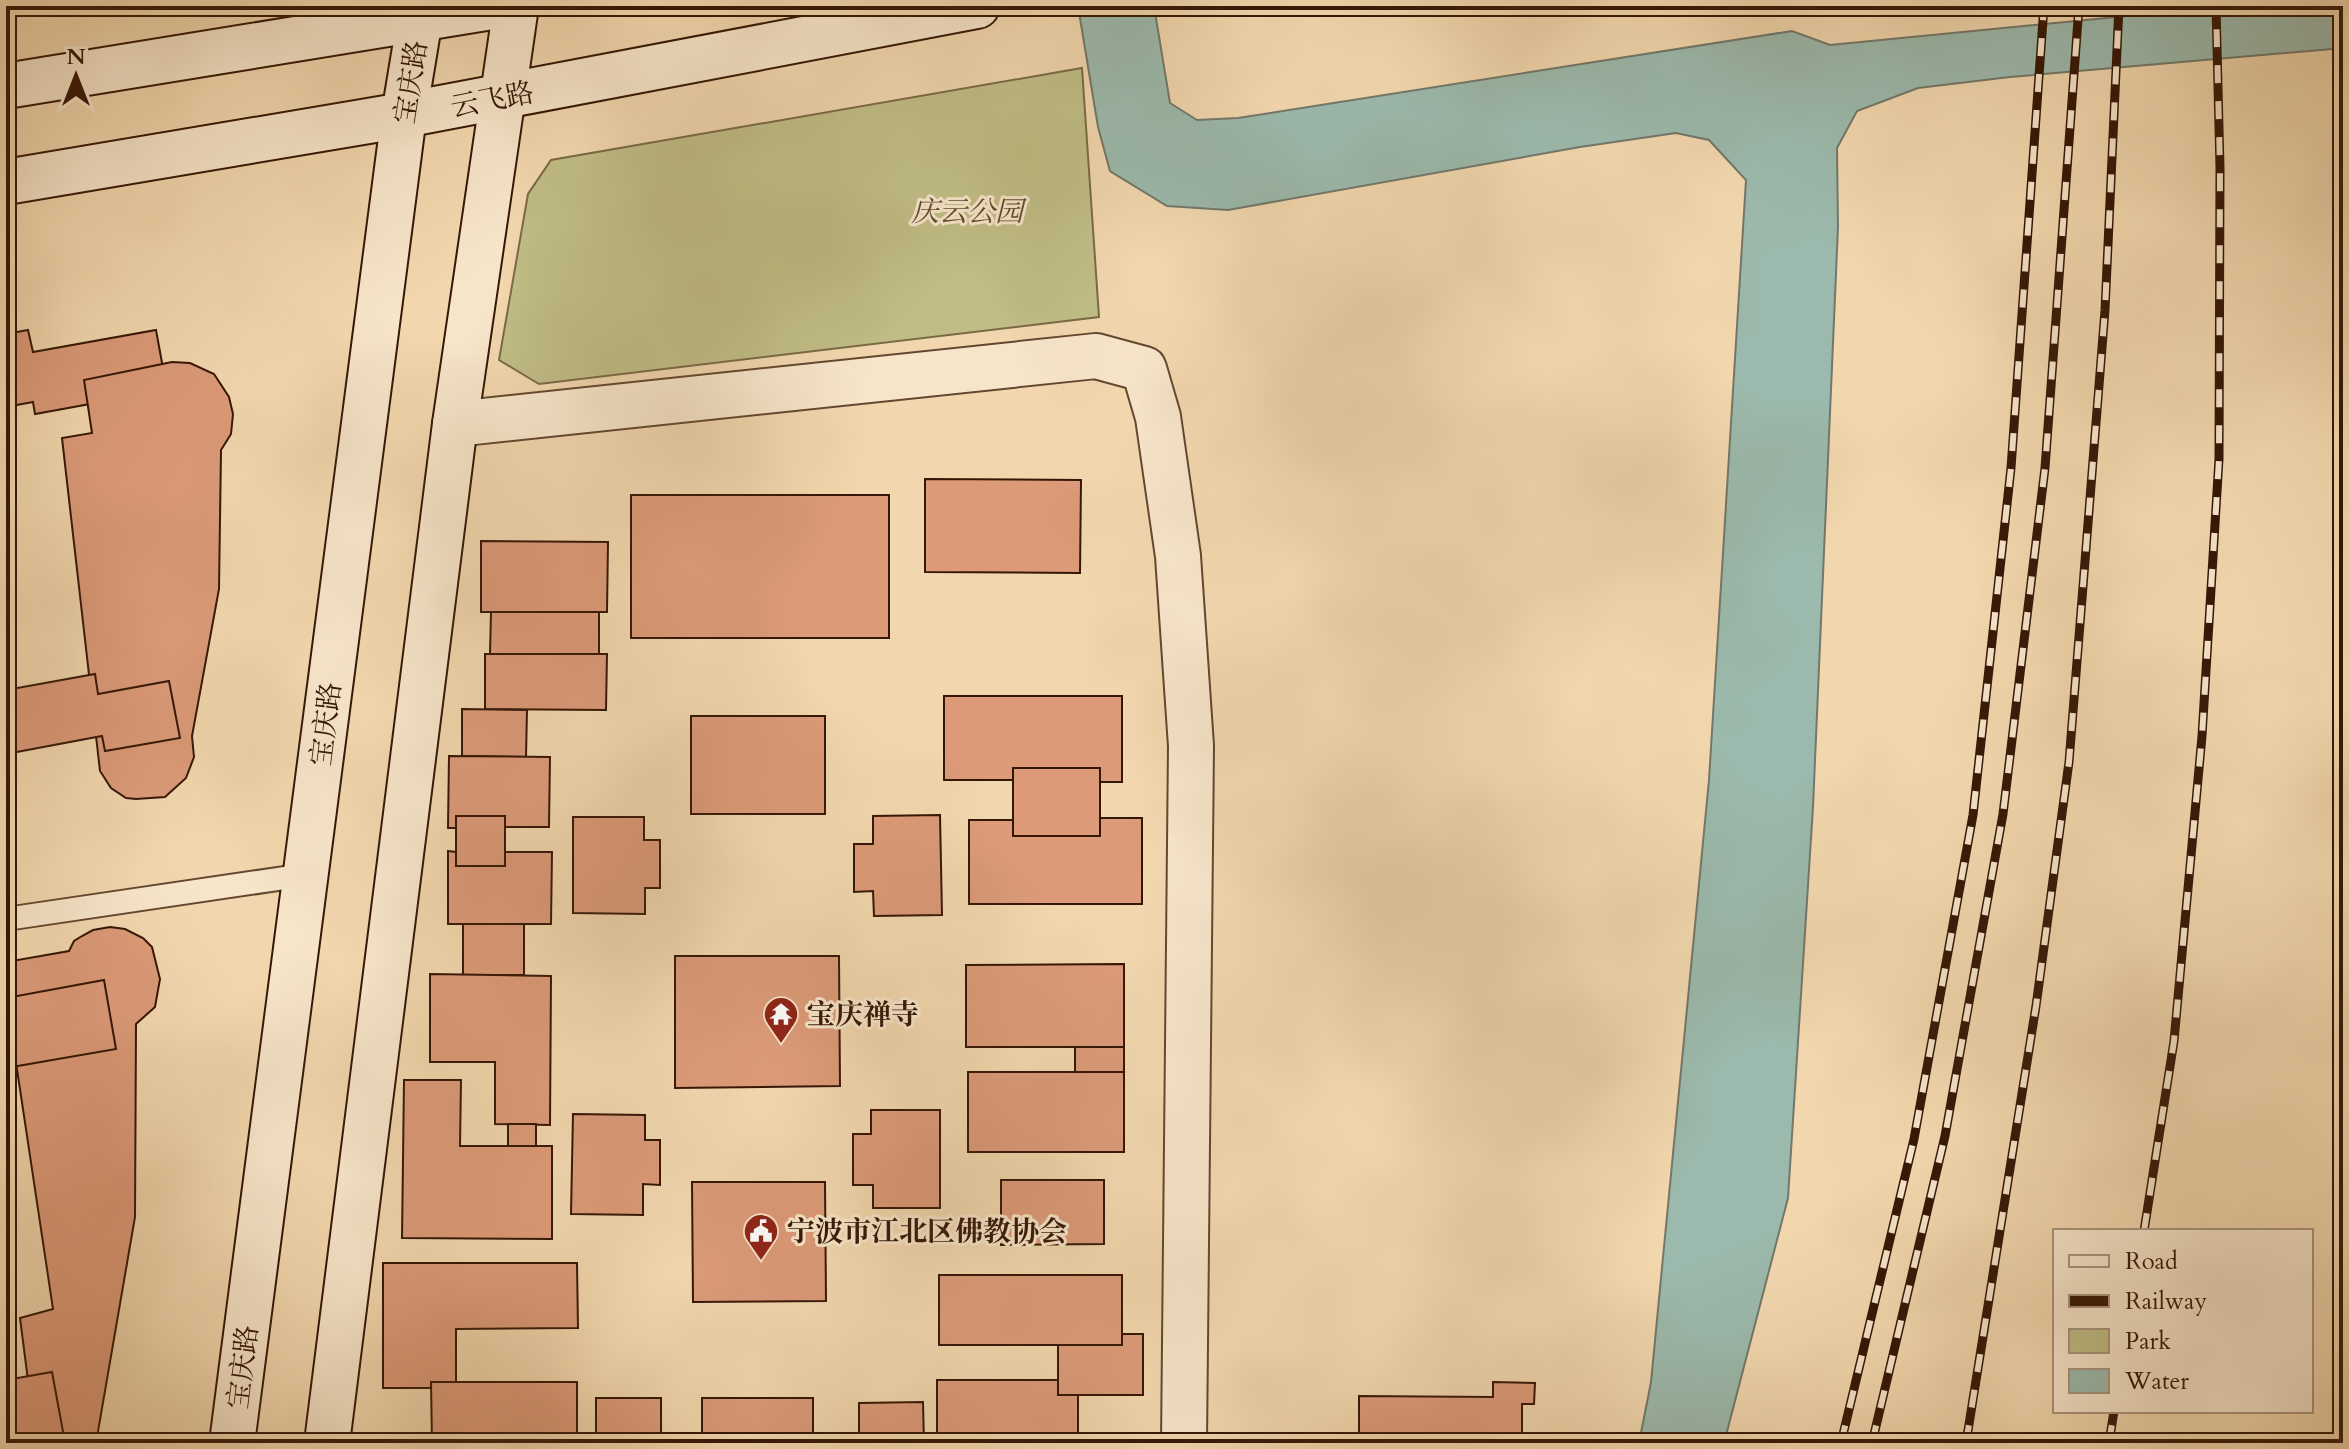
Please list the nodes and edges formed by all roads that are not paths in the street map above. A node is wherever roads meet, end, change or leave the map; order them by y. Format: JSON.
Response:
{"nodes":[{"id":1,"x":498,"y":6,"type":"edge"},
{"id":2,"x":516,"y":6,"type":"edge"},
{"id":3,"x":977,"y":6,"type":"edge"},
{"id":4,"x":421,"y":12,"type":"edge"},
{"id":5,"x":6,"y":86,"type":"edge"},
{"id":6,"x":505,"y":96,"type":"junction"},
{"id":7,"x":404,"y":115,"type":"junction"},
{"id":8,"x":6,"y":182,"type":"edge"},
{"id":9,"x":455,"y":424,"type":"junction"},
{"id":10,"x":305,"y":875,"type":"junction"},
{"id":11,"x":6,"y":919,"type":"edge"},
{"id":12,"x":232,"y":1443,"type":"edge"},
{"id":13,"x":327,"y":1443,"type":"edge"},
{"id":14,"x":1184,"y":1443,"type":"edge"}],
"edges":[{"from":1,"to":4,"type":"main road"},
{"from":2,"to":6,"type":"main road"},
{"from":3,"to":6,"type":"main road","name":"云飞路"},
{"from":4,"to":5,"type":"main road"},
{"from":4,"to":7,"type":"main road","name":"宝庆路"},
{"from":6,"to":7,"type":"main road","name":"云飞路"},
{"from":6,"to":9,"type":"main road"},
{"from":7,"to":8,"type":"main road","name":"云飞路"},
{"from":7,"to":10,"type":"main road","name":"宝庆路"},
{"from":9,"to":13,"type":"main road"},
{"from":9,"to":14,"type":"main road"},
{"from":10,"to":11,"type":"lane"},
{"from":10,"to":12,"type":"main road","name":"宝庆路"}]}
